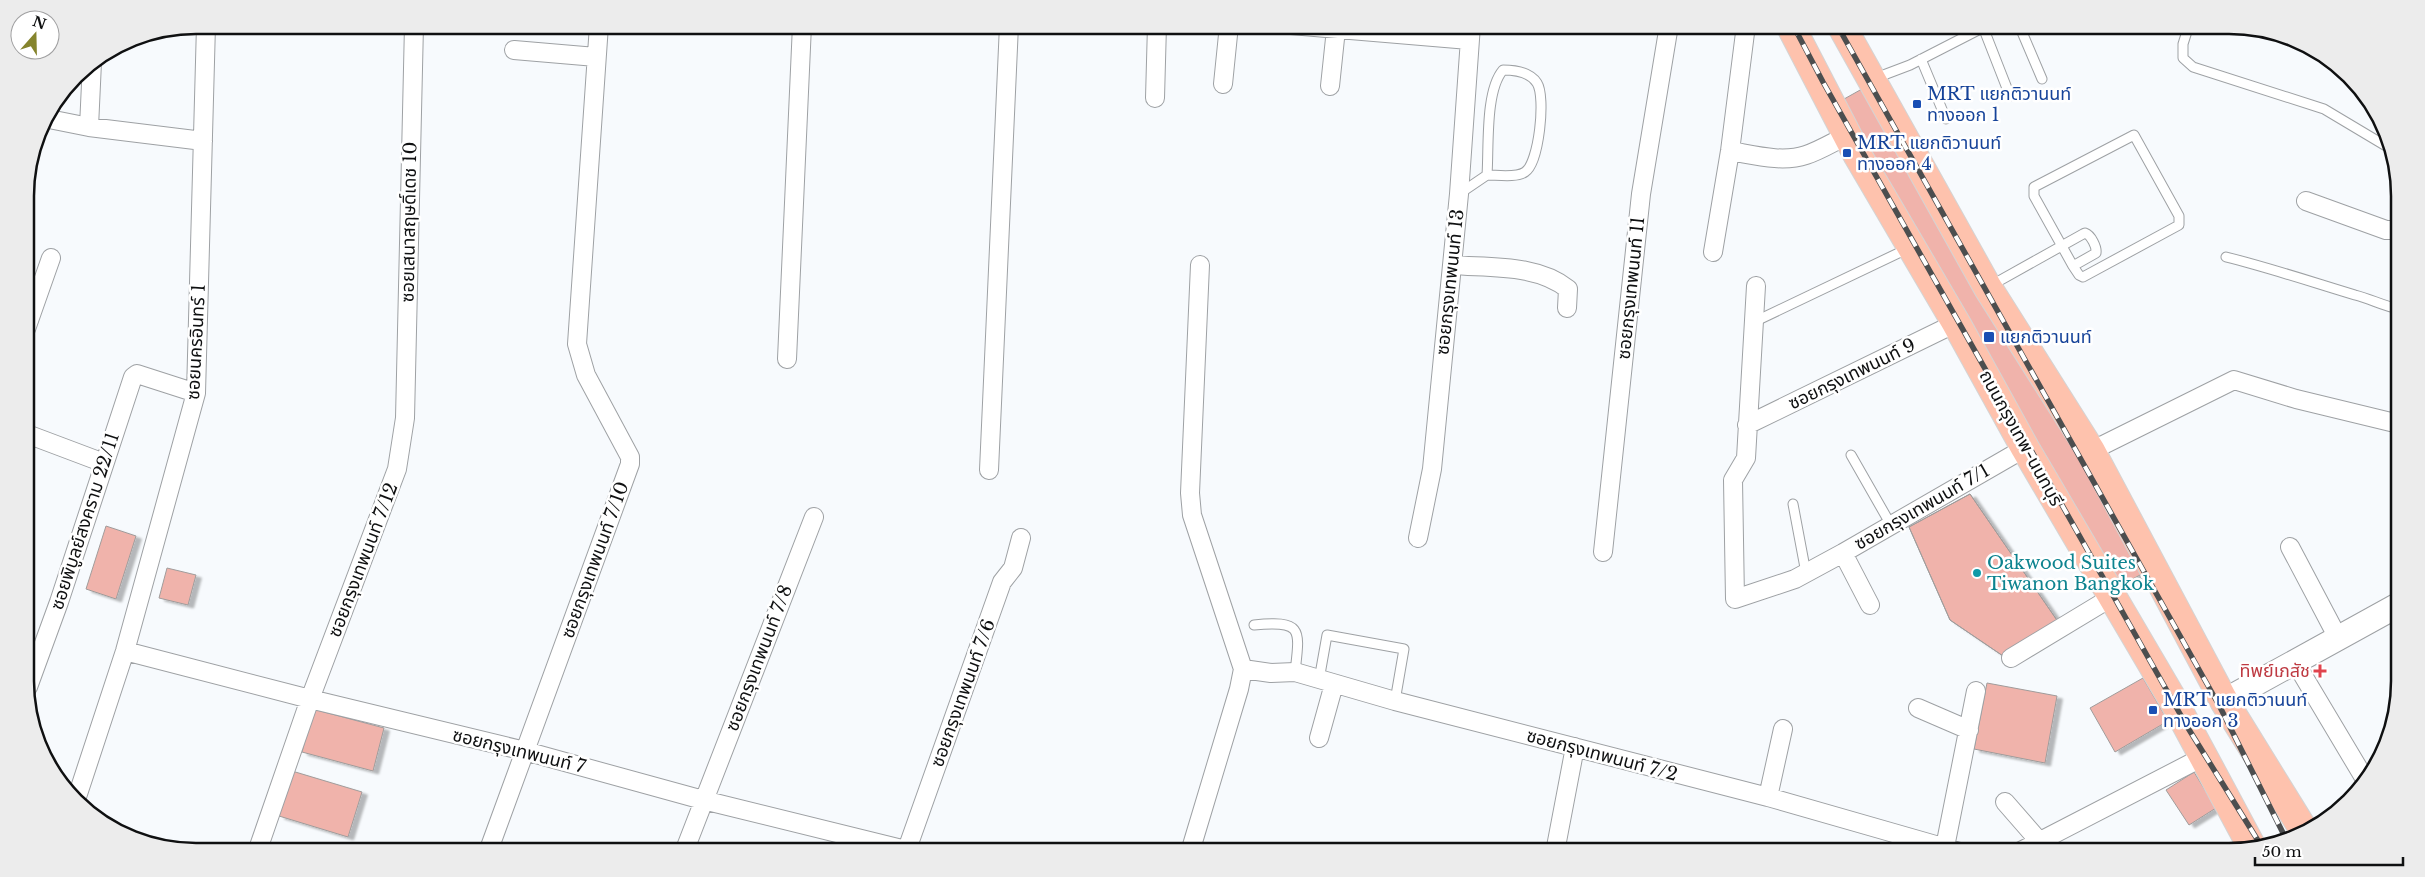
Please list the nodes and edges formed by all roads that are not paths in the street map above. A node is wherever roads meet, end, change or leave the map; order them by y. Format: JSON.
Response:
{"nodes":[{"id":1,"x":206,"y":34,"type":"edge"},
{"id":2,"x":414,"y":34,"type":"edge"},
{"id":3,"x":598,"y":34,"type":"edge"},
{"id":4,"x":802,"y":34,"type":"edge"},
{"id":5,"x":1009,"y":34,"type":"edge"},
{"id":6,"x":1157,"y":34,"type":"edge"},
{"id":7,"x":1228,"y":34,"type":"edge"},
{"id":8,"x":1335,"y":34,"type":"edge"},
{"id":9,"x":1470,"y":34,"type":"edge"},
{"id":10,"x":1668,"y":34,"type":"edge"},
{"id":11,"x":1745,"y":34,"type":"edge"},
{"id":12,"x":1795,"y":34,"type":"edge"},
{"id":13,"x":1846,"y":34,"type":"edge"},
{"id":14,"x":1970,"y":34,"type":"edge"},
{"id":15,"x":1989,"y":34,"type":"edge"},
{"id":16,"x":2023,"y":34,"type":"edge"},
{"id":17,"x":2187,"y":34,"type":"edge"},
{"id":18,"x":514,"y":50,"type":"dead end"},
{"id":19,"x":596,"y":56,"type":"junction"},
{"id":20,"x":1921,"y":59,"type":"junction"},
{"id":21,"x":92,"y":72,"type":"edge"},
{"id":22,"x":1872,"y":79,"type":"junction"},
{"id":23,"x":2042,"y":79,"type":"dead end"},
{"id":24,"x":1223,"y":84,"type":"dead end"},
{"id":25,"x":1330,"y":86,"type":"dead end"},
{"id":26,"x":2010,"y":96,"type":"dead end"},
{"id":27,"x":1154,"y":98,"type":"dead end"},
{"id":28,"x":1946,"y":119,"type":"dead end"},
{"id":29,"x":53,"y":120,"type":"edge"},
{"id":30,"x":89,"y":126,"type":"junction"},
{"id":31,"x":1848,"y":135,"type":"junction"},
{"id":32,"x":204,"y":141,"type":"junction"},
{"id":33,"x":2382,"y":144,"type":"edge"},
{"id":34,"x":1730,"y":151,"type":"junction"},
{"id":35,"x":1487,"y":175,"type":"junction"},
{"id":36,"x":1459,"y":194,"type":"junction"},
{"id":37,"x":2306,"y":201,"type":"dead end"},
{"id":38,"x":2391,"y":230,"type":"edge"},
{"id":39,"x":1911,"y":246,"type":"junction"},
{"id":40,"x":2062,"y":246,"type":"junction"},
{"id":41,"x":1713,"y":252,"type":"dead end"},
{"id":42,"x":2226,"y":257,"type":"dead end"},
{"id":43,"x":51,"y":258,"type":"dead end"},
{"id":44,"x":1200,"y":265,"type":"dead end"},
{"id":45,"x":1452,"y":265,"type":"junction"},
{"id":46,"x":2073,"y":266,"type":"junction"},
{"id":47,"x":1756,"y":286,"type":"dead end"},
{"id":48,"x":1988,"y":288,"type":"junction"},
{"id":49,"x":34,"y":306,"type":"edge"},
{"id":50,"x":1567,"y":308,"type":"dead end"},
{"id":51,"x":2391,"y":308,"type":"edge"},
{"id":52,"x":1756,"y":320,"type":"junction"},
{"id":53,"x":1956,"y":323,"type":"junction"},
{"id":54,"x":787,"y":359,"type":"dead end"},
{"id":55,"x":196,"y":393,"type":"junction"},
{"id":56,"x":405,"y":418,"type":"joint"},
{"id":57,"x":2391,"y":422,"type":"edge"},
{"id":58,"x":1747,"y":425,"type":"junction"},
{"id":59,"x":34,"y":437,"type":"edge"},
{"id":60,"x":2025,"y":448,"type":"junction"},
{"id":61,"x":2091,"y":450,"type":"junction"},
{"id":62,"x":1851,"y":455,"type":"dead end"},
{"id":63,"x":104,"y":463,"type":"junction"},
{"id":64,"x":989,"y":470,"type":"dead end"},
{"id":65,"x":1793,"y":504,"type":"dead end"},
{"id":66,"x":814,"y":516,"type":"dead end"},
{"id":67,"x":1891,"y":525,"type":"junction"},
{"id":68,"x":1021,"y":538,"type":"dead end"},
{"id":69,"x":1418,"y":538,"type":"dead end"},
{"id":70,"x":2290,"y":547,"type":"dead end"},
{"id":71,"x":1603,"y":552,"type":"dead end"},
{"id":72,"x":1843,"y":553,"type":"junction"},
{"id":73,"x":1806,"y":572,"type":"junction"},
{"id":74,"x":2112,"y":597,"type":"junction"},
{"id":75,"x":1870,"y":605,"type":"dead end"},
{"id":76,"x":2391,"y":609,"type":"edge"},
{"id":77,"x":1254,"y":625,"type":"dead end"},
{"id":78,"x":2338,"y":638,"type":"junction"},
{"id":79,"x":125,"y":651,"type":"junction"},
{"id":80,"x":2011,"y":658,"type":"dead end"},
{"id":81,"x":2295,"y":662,"type":"junction"},
{"id":82,"x":1243,"y":669,"type":"junction"},
{"id":83,"x":34,"y":671,"type":"edge"},
{"id":84,"x":1295,"y":672,"type":"junction"},
{"id":85,"x":1326,"y":682,"type":"junction"},
{"id":86,"x":1976,"y":691,"type":"dead end"},
{"id":87,"x":310,"y":699,"type":"junction"},
{"id":88,"x":1395,"y":701,"type":"junction"},
{"id":89,"x":2224,"y":701,"type":"junction"},
{"id":90,"x":1918,"y":708,"type":"dead end"},
{"id":91,"x":1783,"y":729,"type":"dead end"},
{"id":92,"x":1969,"y":730,"type":"junction"},
{"id":93,"x":1319,"y":738,"type":"dead end"},
{"id":94,"x":1575,"y":747,"type":"junction"},
{"id":95,"x":525,"y":751,"type":"junction"},
{"id":96,"x":2203,"y":757,"type":"junction"},
{"id":97,"x":2362,"y":774,"type":"edge"},
{"id":98,"x":78,"y":792,"type":"edge"},
{"id":99,"x":1768,"y":797,"type":"junction"},
{"id":100,"x":703,"y":800,"type":"junction"},
{"id":101,"x":2005,"y":802,"type":"dead end"},
{"id":102,"x":2302,"y":827,"type":"edge"},
{"id":103,"x":2039,"y":841,"type":"junction"},
{"id":104,"x":2249,"y":842,"type":"edge"},
{"id":105,"x":260,"y":843,"type":"edge"},
{"id":106,"x":491,"y":843,"type":"edge"},
{"id":107,"x":687,"y":843,"type":"edge"},
{"id":108,"x":877,"y":843,"type":"edge"},
{"id":109,"x":912,"y":843,"type":"edge"},
{"id":110,"x":1193,"y":843,"type":"edge"},
{"id":111,"x":1557,"y":843,"type":"edge"},
{"id":112,"x":1932,"y":843,"type":"edge"},
{"id":113,"x":1954,"y":843,"type":"edge"},
{"id":114,"x":2035,"y":843,"type":"edge"}],
"edges":[{"from":1,"to":32,"type":"street","name":"ซอยนครอินทร์ 1"},
{"from":2,"to":56,"type":"street","name":"ซอยเสนาสฤษดิ์เดช 10"},
{"from":3,"to":19,"type":"street","name":"ซอยกรุงเทพนนท์ 7/10"},
{"from":4,"to":54,"type":"street"},
{"from":5,"to":64,"type":"street"},
{"from":6,"to":27,"type":"street"},
{"from":7,"to":24,"type":"street"},
{"from":8,"to":25,"type":"street"},
{"from":9,"to":36,"type":"street","name":"ซอยกรุงเทพนนท์ 13"},
{"from":10,"to":71,"type":"street","name":"ซอยกรุงเทพนนท์ 11"},
{"from":11,"to":34,"type":"street"},
{"from":12,"to":31,"type":"main road","name":"ถนนกรุงเทพ-นนทบุรี"},
{"from":13,"to":22,"type":"main road"},
{"from":14,"to":20,"type":"lane"},
{"from":15,"to":26,"type":"lane"},
{"from":16,"to":23,"type":"lane"},
{"from":17,"to":33,"type":"lane"},
{"from":18,"to":19,"type":"street"},
{"from":19,"to":95,"type":"street","name":"ซอยกรุงเทพนนท์ 7/10"},
{"from":20,"to":22,"type":"lane"},
{"from":20,"to":28,"type":"lane"},
{"from":21,"to":30,"type":"street"},
{"from":22,"to":48,"type":"main road"},
{"from":29,"to":30,"type":"street"},
{"from":30,"to":32,"type":"street"},
{"from":31,"to":34,"type":"street"},
{"from":31,"to":39,"type":"main road","name":"ถนนกรุงเทพ-นนทบุรี"},
{"from":32,"to":55,"type":"street","name":"ซอยนครอินทร์ 1"},
{"from":34,"to":41,"type":"street"},
{"from":35,"to":35,"type":"lane"},
{"from":35,"to":36,"type":"lane"},
{"from":36,"to":45,"type":"street","name":"ซอยกรุงเทพนนท์ 13"},
{"from":37,"to":38,"type":"street"},
{"from":39,"to":52,"type":"lane"},
{"from":39,"to":53,"type":"main road","name":"ถนนกรุงเทพ-นนทบุรี"},
{"from":40,"to":46,"type":"lane"},
{"from":40,"to":46,"type":"lane"},
{"from":40,"to":46,"type":"lane"},
{"from":40,"to":48,"type":"lane"},
{"from":42,"to":51,"type":"lane"},
{"from":43,"to":49,"type":"street"},
{"from":44,"to":82,"type":"street"},
{"from":45,"to":50,"type":"street"},
{"from":45,"to":69,"type":"street","name":"ซอยกรุงเทพนนท์ 13"},
{"from":47,"to":52,"type":"street"},
{"from":48,"to":61,"type":"main road"},
{"from":52,"to":58,"type":"street"},
{"from":53,"to":58,"type":"street","name":"ซอยกรุงเทพนนท์ 9"},
{"from":53,"to":60,"type":"main road","name":"ถนนกรุงเทพ-นนทบุรี"},
{"from":55,"to":63,"type":"street","name":"ซอยพิบูลย์สงคราม 22/11"},
{"from":55,"to":79,"type":"street","name":"ซอยนครอินทร์ 1"},
{"from":56,"to":87,"type":"street","name":"ซอยกรุงเทพนนท์ 7/12"},
{"from":57,"to":61,"type":"street"},
{"from":58,"to":73,"type":"street"},
{"from":59,"to":63,"type":"street"},
{"from":60,"to":67,"type":"street","name":"ซอยกรุงเทพนนท์ 7/1"},
{"from":60,"to":74,"type":"main road","name":"ถนนกรุงเทพ-นนทบุรี"},
{"from":61,"to":89,"type":"main road"},
{"from":62,"to":67,"type":"lane"},
{"from":63,"to":83,"type":"street","name":"ซอยพิบูลย์สงคราม 22/11"},
{"from":65,"to":73,"type":"lane"},
{"from":66,"to":100,"type":"street","name":"ซอยกรุงเทพนนท์ 7/8"},
{"from":67,"to":72,"type":"street","name":"ซอยกรุงเทพนนท์ 7/1"},
{"from":68,"to":109,"type":"street","name":"ซอยกรุงเทพนนท์ 7/6"},
{"from":70,"to":78,"type":"street"},
{"from":72,"to":73,"type":"street"},
{"from":72,"to":75,"type":"street","name":"ซอยกรุงเทพนนท์ 7/1"},
{"from":74,"to":80,"type":"street"},
{"from":74,"to":96,"type":"main road","name":"ถนนกรุงเทพ-นนทบุรี"},
{"from":76,"to":78,"type":"street"},
{"from":77,"to":84,"type":"lane"},
{"from":78,"to":81,"type":"street"},
{"from":79,"to":87,"type":"street","name":"ซอยกรุงเทพนนท์ 7"},
{"from":79,"to":98,"type":"street","name":"ซอยนครอินทร์ 1"},
{"from":81,"to":89,"type":"street"},
{"from":81,"to":97,"type":"street"},
{"from":82,"to":84,"type":"street","name":"ซอยกรุงเทพนนท์ 7/2"},
{"from":82,"to":110,"type":"street"},
{"from":84,"to":85,"type":"street","name":"ซอยกรุงเทพนนท์ 7/2"},
{"from":85,"to":88,"type":"street","name":"ซอยกรุงเทพนนท์ 7/2"},
{"from":85,"to":88,"type":"lane"},
{"from":85,"to":93,"type":"street"},
{"from":86,"to":92,"type":"street"},
{"from":87,"to":95,"type":"street","name":"ซอยกรุงเทพนนท์ 7"},
{"from":87,"to":105,"type":"street","name":"ซอยกรุงเทพนนท์ 7/12"},
{"from":88,"to":94,"type":"street","name":"ซอยกรุงเทพนนท์ 7/2"},
{"from":89,"to":102,"type":"main road"},
{"from":90,"to":92,"type":"street"},
{"from":91,"to":99,"type":"street"},
{"from":92,"to":113,"type":"street"},
{"from":94,"to":99,"type":"street","name":"ซอยกรุงเทพนนท์ 7/2"},
{"from":94,"to":111,"type":"street"},
{"from":95,"to":100,"type":"street","name":"ซอยกรุงเทพนนท์ 7"},
{"from":95,"to":106,"type":"street","name":"ซอยกรุงเทพนนท์ 7/10"},
{"from":96,"to":103,"type":"street"},
{"from":96,"to":104,"type":"main road","name":"ถนนกรุงเทพ-นนทบุรี"},
{"from":99,"to":112,"type":"street","name":"ซอยกรุงเทพนนท์ 7/2"},
{"from":100,"to":107,"type":"street","name":"ซอยกรุงเทพนนท์ 7/8"},
{"from":100,"to":108,"type":"street","name":"ซอยกรุงเทพนนท์ 7"},
{"from":101,"to":103,"type":"street"},
{"from":103,"to":114,"type":"street"}]}
